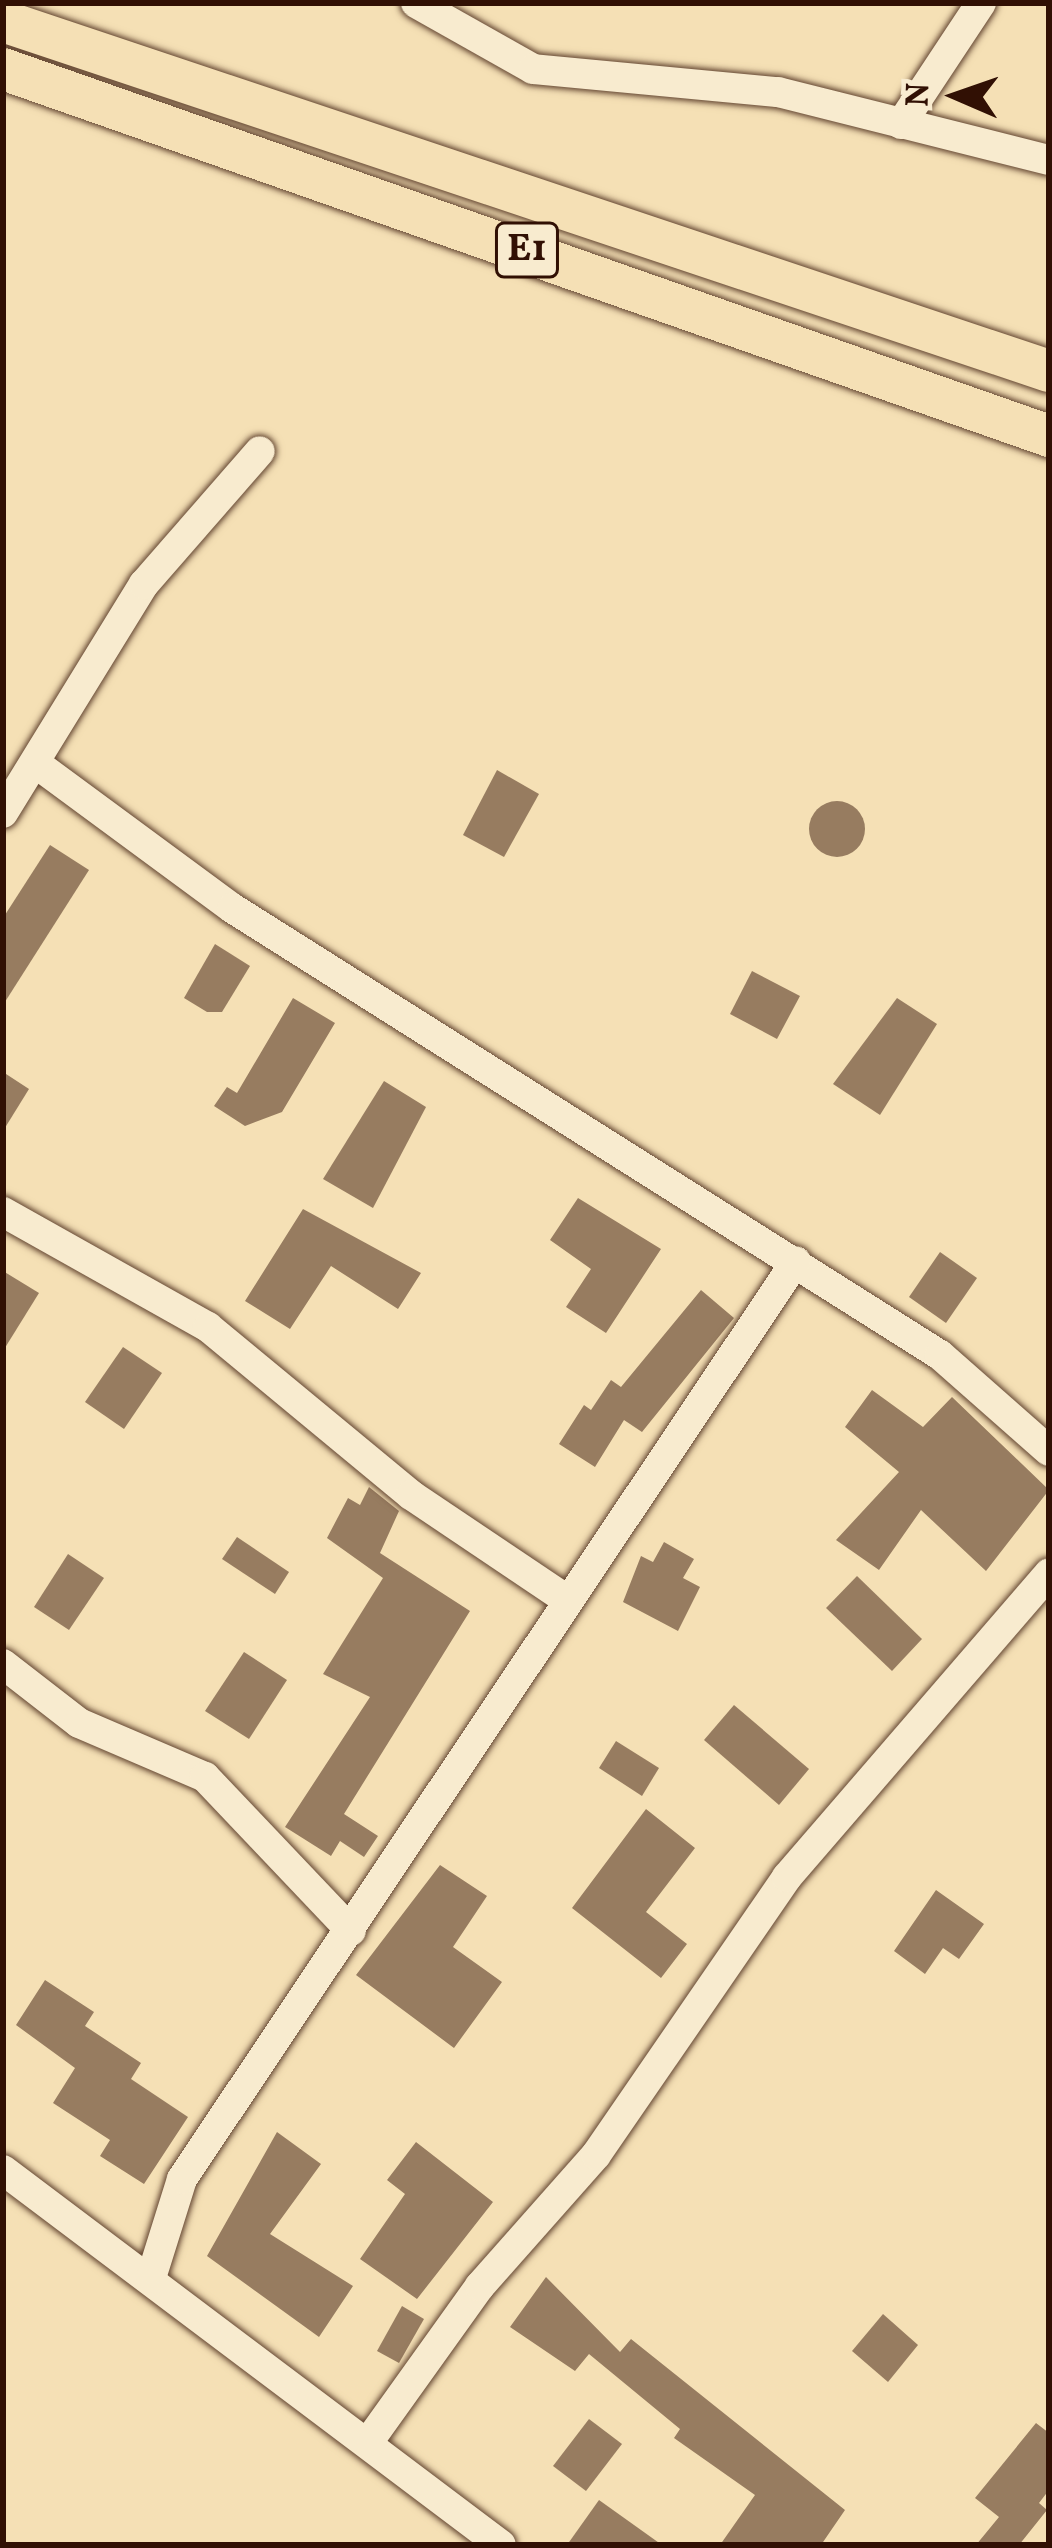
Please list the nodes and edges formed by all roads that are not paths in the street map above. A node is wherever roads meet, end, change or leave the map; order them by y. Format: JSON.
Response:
{"nodes":[{"id":1,"x":416,"y":3,"type":"edge"},
{"id":2,"x":981,"y":3,"type":"edge"},
{"id":3,"x":458,"y":15,"type":"edge"},
{"id":4,"x":3,"y":21,"type":"edge"},
{"id":5,"x":3,"y":69,"type":"edge"},
{"id":6,"x":901,"y":124,"type":"junction"},
{"id":7,"x":1049,"y":160,"type":"edge"},
{"id":8,"x":1049,"y":371,"type":"edge"},
{"id":9,"x":1049,"y":436,"type":"edge"},
{"id":10,"x":260,"y":451,"type":"dead end"},
{"id":11,"x":38,"y":765,"type":"junction"},
{"id":12,"x":3,"y":813,"type":"edge"},
{"id":13,"x":3,"y":1212,"type":"edge"},
{"id":14,"x":796,"y":1261,"type":"junction"},
{"id":15,"x":1049,"y":1451,"type":"edge"},
{"id":16,"x":1049,"y":1574,"type":"edge"},
{"id":17,"x":563,"y":1597,"type":"junction"},
{"id":18,"x":3,"y":1664,"type":"edge"},
{"id":19,"x":351,"y":1931,"type":"junction"},
{"id":20,"x":6,"y":2178,"type":"edge"},
{"id":21,"x":151,"y":2278,"type":"junction"},
{"id":22,"x":369,"y":2441,"type":"junction"},
{"id":23,"x":501,"y":2545,"type":"edge"}],
"edges":[{"from":1,"to":3,"type":"street"},
{"from":2,"to":6,"type":"street"},
{"from":3,"to":6,"type":"street"},
{"from":4,"to":8,"type":"highway","number":"E1"},
{"from":5,"to":9,"type":"highway","number":"E1"},
{"from":6,"to":7,"type":"street"},
{"from":10,"to":11,"type":"street"},
{"from":11,"to":12,"type":"street"},
{"from":11,"to":14,"type":"street"},
{"from":13,"to":17,"type":"street"},
{"from":14,"to":15,"type":"street"},
{"from":14,"to":17,"type":"street"},
{"from":16,"to":22,"type":"street"},
{"from":17,"to":19,"type":"street"},
{"from":18,"to":19,"type":"street"},
{"from":19,"to":21,"type":"street"},
{"from":20,"to":21,"type":"street"},
{"from":21,"to":22,"type":"street"},
{"from":22,"to":23,"type":"street"}]}
